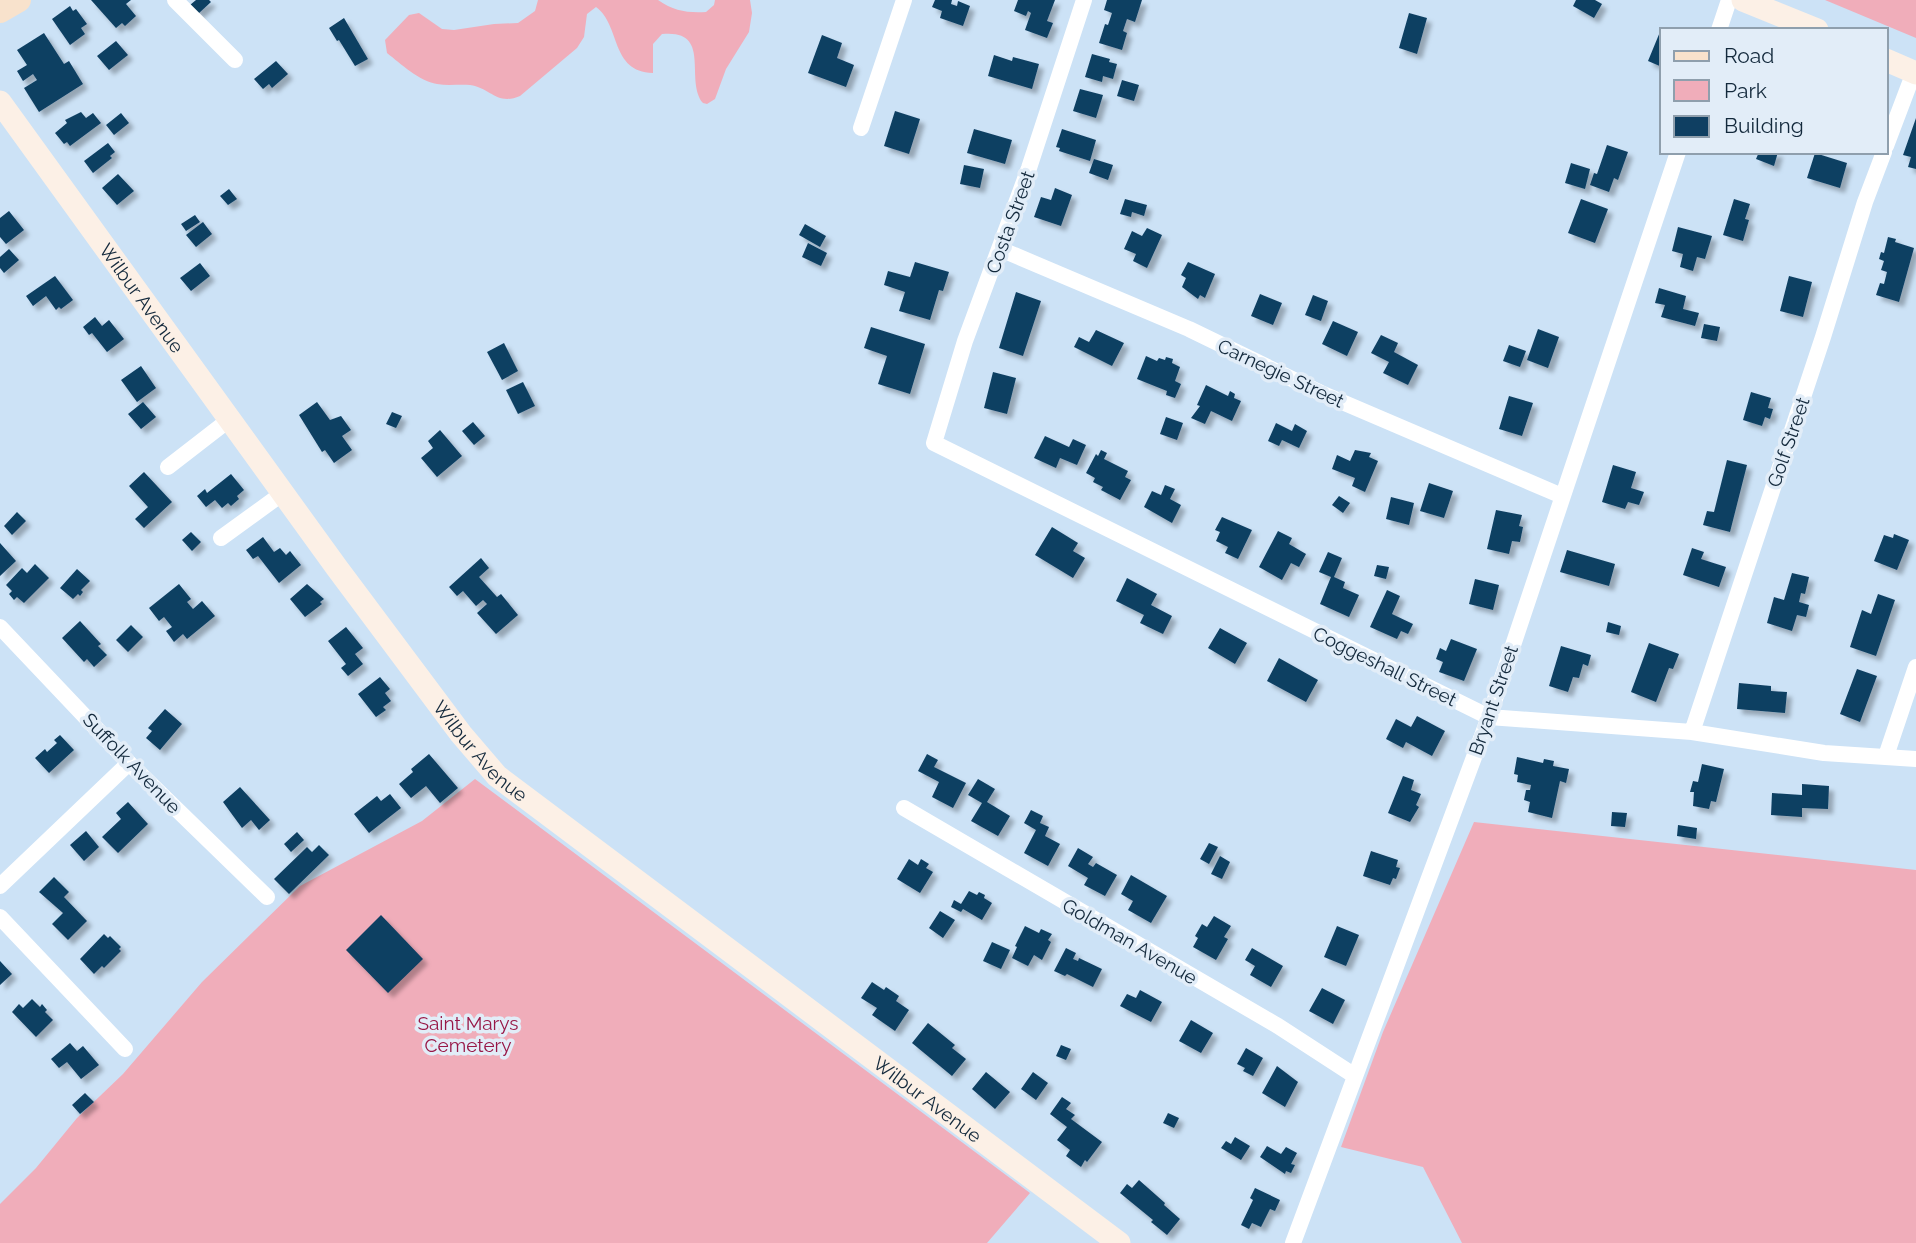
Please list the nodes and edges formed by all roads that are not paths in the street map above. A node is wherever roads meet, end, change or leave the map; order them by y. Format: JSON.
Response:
{"nodes":[{"id":1,"x":19,"y":0,"type":"edge"},
{"id":2,"x":175,"y":0,"type":"edge"},
{"id":3,"x":904,"y":0,"type":"edge"},
{"id":4,"x":1084,"y":0,"type":"edge"},
{"id":5,"x":1729,"y":0,"type":"edge"},
{"id":6,"x":1743,"y":0,"type":"edge"},
{"id":7,"x":0,"y":11,"type":"edge"},
{"id":8,"x":1720,"y":28,"type":"edge"},
{"id":9,"x":1812,"y":28,"type":"edge"},
{"id":10,"x":235,"y":60,"type":"dead end"},
{"id":11,"x":1888,"y":61,"type":"edge"},
{"id":12,"x":1915,"y":73,"type":"edge"},
{"id":13,"x":0,"y":102,"type":"edge"},
{"id":14,"x":861,"y":128,"type":"dead end"},
{"id":15,"x":1888,"y":140,"type":"edge"},
{"id":16,"x":1677,"y":154,"type":"edge"},
{"id":17,"x":1883,"y":154,"type":"edge"},
{"id":18,"x":1000,"y":249,"type":"junction"},
{"id":19,"x":230,"y":419,"type":"junction"},
{"id":20,"x":934,"y":443,"type":"joint"},
{"id":21,"x":168,"y":467,"type":"dead end"},
{"id":22,"x":283,"y":493,"type":"junction"},
{"id":23,"x":1562,"y":496,"type":"junction"},
{"id":24,"x":221,"y":538,"type":"dead end"},
{"id":25,"x":0,"y":627,"type":"edge"},
{"id":26,"x":1916,"y":667,"type":"edge"},
{"id":27,"x":1489,"y":717,"type":"junction"},
{"id":28,"x":1692,"y":732,"type":"junction"},
{"id":29,"x":1886,"y":756,"type":"junction"},
{"id":30,"x":1916,"y":759,"type":"edge"},
{"id":31,"x":129,"y":763,"type":"junction"},
{"id":32,"x":904,"y":808,"type":"dead end"},
{"id":33,"x":0,"y":886,"type":"edge"},
{"id":34,"x":267,"y":897,"type":"dead end"},
{"id":35,"x":0,"y":916,"type":"edge"},
{"id":36,"x":125,"y":1049,"type":"dead end"},
{"id":37,"x":1355,"y":1076,"type":"junction"},
{"id":38,"x":1119,"y":1243,"type":"edge"},
{"id":39,"x":1293,"y":1243,"type":"edge"}],
"edges":[{"from":1,"to":7,"type":"main road"},
{"from":2,"to":10,"type":"street"},
{"from":3,"to":14,"type":"street"},
{"from":4,"to":18,"type":"street","name":"Costa Street"},
{"from":5,"to":8,"type":"street"},
{"from":6,"to":9,"type":"street"},
{"from":11,"to":12,"type":"street"},
{"from":12,"to":15,"type":"street"},
{"from":13,"to":19,"type":"street","name":"Wilbur Avenue"},
{"from":16,"to":23,"type":"street","name":"Bryant Street"},
{"from":17,"to":28,"type":"street","name":"Golf Street"},
{"from":18,"to":20,"type":"street","name":"Costa Street"},
{"from":18,"to":23,"type":"street","name":"Carnegie Street"},
{"from":19,"to":21,"type":"street"},
{"from":19,"to":22,"type":"street","name":"Wilbur Avenue"},
{"from":20,"to":27,"type":"street","name":"Coggeshall Street"},
{"from":22,"to":24,"type":"street"},
{"from":22,"to":38,"type":"street","name":"Wilbur Avenue"},
{"from":23,"to":27,"type":"street","name":"Bryant Street"},
{"from":25,"to":31,"type":"street","name":"Suffolk Avenue"},
{"from":26,"to":29,"type":"street"},
{"from":27,"to":28,"type":"street","name":"Coggeshall Street"},
{"from":27,"to":37,"type":"street","name":"Bryant Street"},
{"from":28,"to":29,"type":"street","name":"Coggeshall Street"},
{"from":29,"to":30,"type":"street","name":"Coggeshall Street"},
{"from":31,"to":33,"type":"street"},
{"from":31,"to":34,"type":"street","name":"Suffolk Avenue"},
{"from":32,"to":37,"type":"street","name":"Goldman Avenue"},
{"from":35,"to":36,"type":"street"},
{"from":37,"to":39,"type":"street","name":"Bryant Street"}]}
